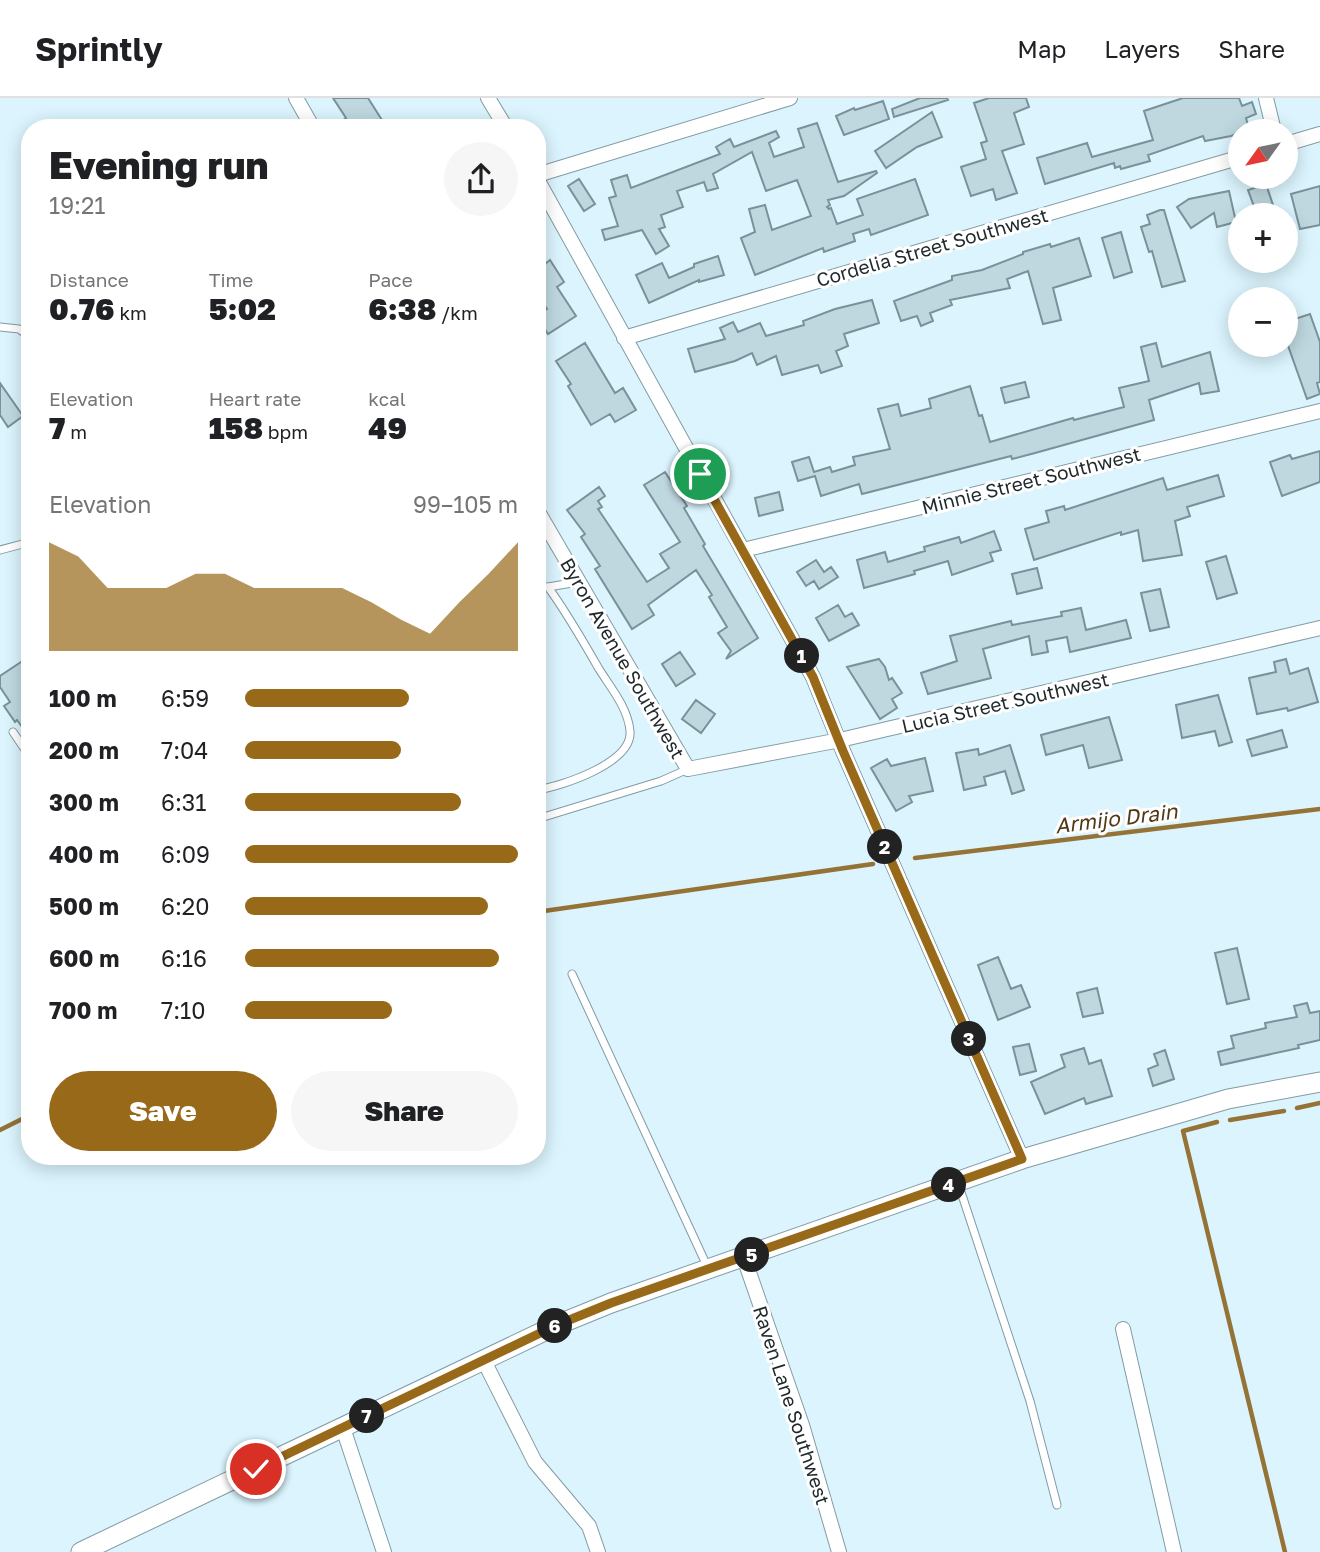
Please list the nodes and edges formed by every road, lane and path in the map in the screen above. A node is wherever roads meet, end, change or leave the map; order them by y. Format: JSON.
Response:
{"nodes":[{"id":1,"x":296,"y":98,"type":"edge"},
{"id":2,"x":488,"y":98,"type":"edge"},
{"id":3,"x":790,"y":98,"type":"edge"},
{"id":4,"x":1266,"y":98,"type":"edge"},
{"id":5,"x":308,"y":119,"type":"edge"},
{"id":6,"x":501,"y":119,"type":"edge"},
{"id":7,"x":1271,"y":119,"type":"edge"},
{"id":8,"x":1320,"y":134,"type":"edge"},
{"id":9,"x":1298,"y":140,"type":"edge"},
{"id":10,"x":1228,"y":161,"type":"edge"},
{"id":11,"x":546,"y":174,"type":"edge"},
{"id":12,"x":546,"y":194,"type":"edge"},
{"id":13,"x":0,"y":327,"type":"edge"},
{"id":14,"x":21,"y":330,"type":"edge"},
{"id":15,"x":624,"y":338,"type":"junction"},
{"id":16,"x":1320,"y":411,"type":"edge"},
{"id":17,"x":546,"y":526,"type":"edge"},
{"id":18,"x":21,"y":544,"type":"edge"},
{"id":19,"x":0,"y":550,"type":"edge"},
{"id":20,"x":743,"y":550,"type":"junction"},
{"id":21,"x":578,"y":581,"type":"junction"},
{"id":22,"x":548,"y":587,"type":"joint"},
{"id":23,"x":1320,"y":628,"type":"edge"},
{"id":24,"x":13,"y":732,"type":"dead end"},
{"id":25,"x":840,"y":740,"type":"junction"},
{"id":26,"x":21,"y":744,"type":"edge"},
{"id":27,"x":688,"y":769,"type":"junction"},
{"id":28,"x":546,"y":787,"type":"edge"},
{"id":29,"x":546,"y":816,"type":"edge"},
{"id":30,"x":572,"y":974,"type":"dead end"},
{"id":31,"x":1320,"y":1082,"type":"edge"},
{"id":32,"x":1022,"y":1159,"type":"junction"},
{"id":33,"x":957,"y":1182,"type":"junction"},
{"id":34,"x":744,"y":1258,"type":"junction"},
{"id":35,"x":709,"y":1269,"type":"junction"},
{"id":36,"x":1123,"y":1329,"type":"dead end"},
{"id":37,"x":484,"y":1361,"type":"junction"},
{"id":38,"x":343,"y":1428,"type":"junction"},
{"id":39,"x":1057,"y":1505,"type":"dead end"},
{"id":40,"x":81,"y":1552,"type":"edge"},
{"id":41,"x":384,"y":1552,"type":"edge"},
{"id":42,"x":598,"y":1552,"type":"edge"},
{"id":43,"x":839,"y":1552,"type":"edge"},
{"id":44,"x":1174,"y":1552,"type":"edge"}],
"edges":[{"from":1,"to":5,"type":"street"},
{"from":2,"to":6,"type":"street"},
{"from":3,"to":11,"type":"street"},
{"from":4,"to":7,"type":"street"},
{"from":8,"to":9,"type":"street"},
{"from":10,"to":15,"type":"street","name":"Cordelia Street Southwest"},
{"from":12,"to":15,"type":"street"},
{"from":13,"to":14,"type":"lane"},
{"from":15,"to":20,"type":"street"},
{"from":16,"to":20,"type":"street","name":"Minnie Street Southwest"},
{"from":17,"to":21,"type":"street","name":"Byron Avenue Southwest"},
{"from":18,"to":19,"type":"lane"},
{"from":20,"to":25,"type":"street"},
{"from":21,"to":22,"type":"lane"},
{"from":21,"to":27,"type":"street","name":"Byron Avenue Southwest"},
{"from":22,"to":28,"type":"lane"},
{"from":23,"to":25,"type":"street","name":"Lucia Street Southwest"},
{"from":24,"to":26,"type":"lane"},
{"from":25,"to":27,"type":"street","name":"Lucia Street Southwest"},
{"from":25,"to":32,"type":"street"},
{"from":27,"to":29,"type":"lane"},
{"from":30,"to":35,"type":"lane"},
{"from":31,"to":32,"type":"street"},
{"from":32,"to":33,"type":"street"},
{"from":33,"to":34,"type":"street"},
{"from":33,"to":39,"type":"lane"},
{"from":34,"to":35,"type":"street"},
{"from":34,"to":43,"type":"street","name":"Raven Lane Southwest"},
{"from":35,"to":37,"type":"street"},
{"from":36,"to":44,"type":"street"},
{"from":37,"to":38,"type":"street"},
{"from":37,"to":42,"type":"street"},
{"from":38,"to":40,"type":"street"},
{"from":38,"to":41,"type":"street"}]}
